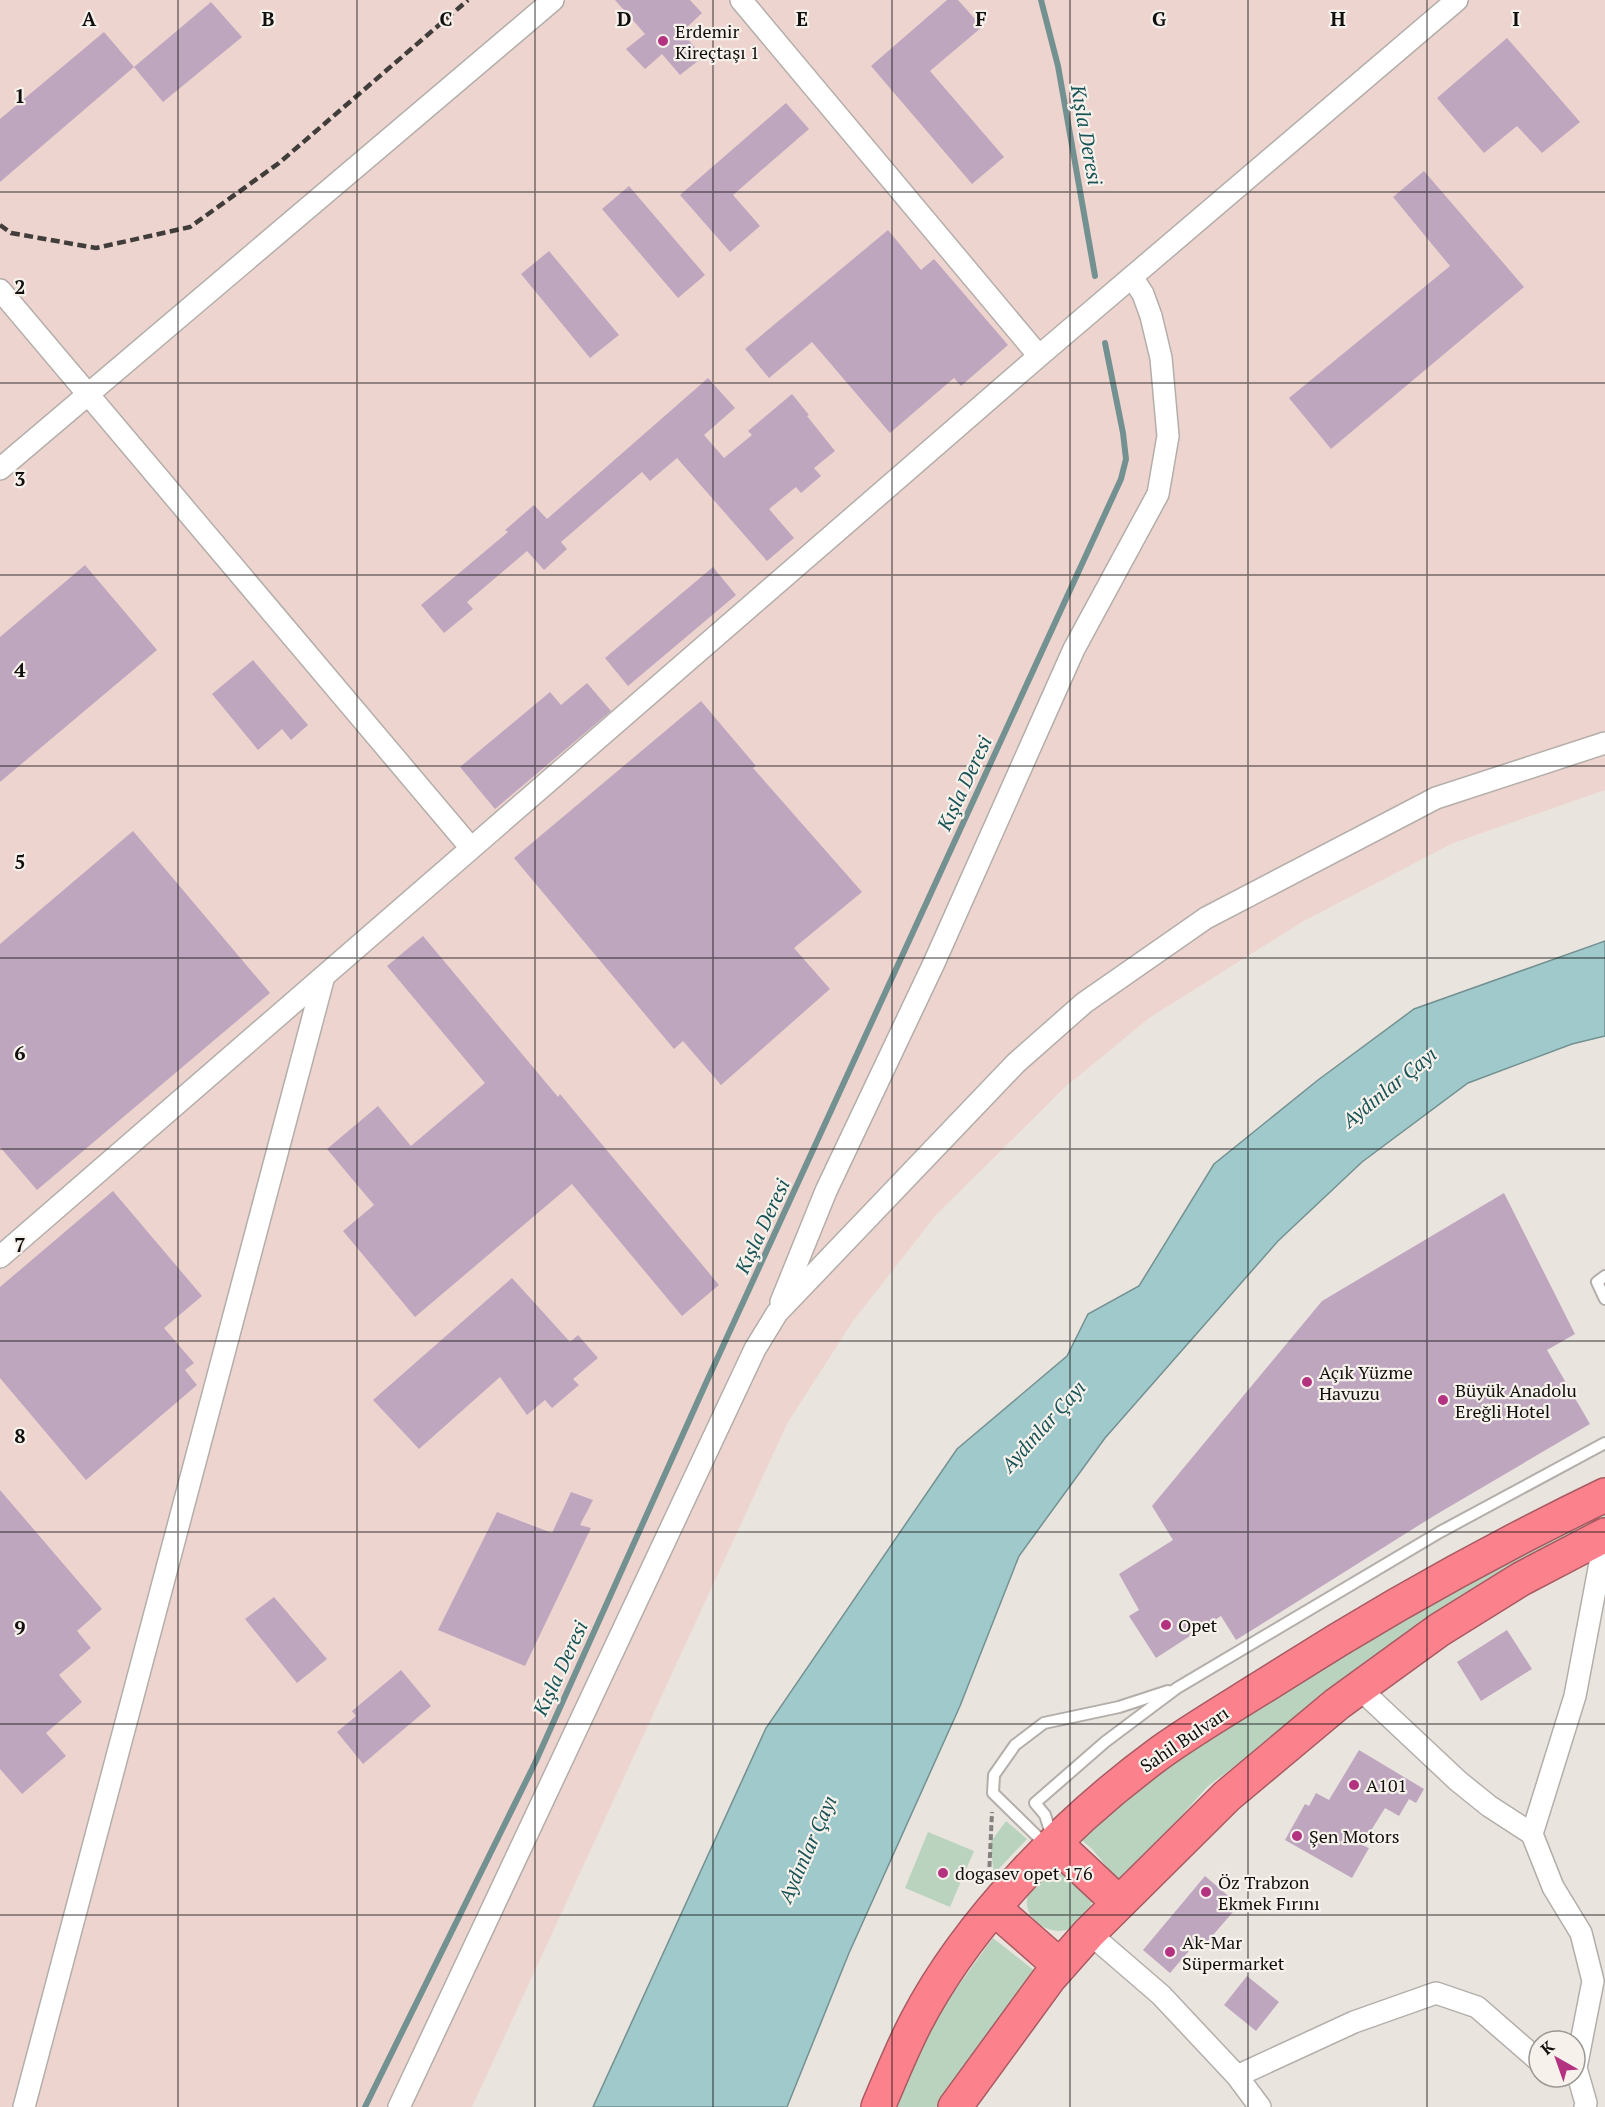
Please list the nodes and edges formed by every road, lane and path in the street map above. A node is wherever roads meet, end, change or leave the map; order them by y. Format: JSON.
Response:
{"nodes":[{"id":1,"x":553,"y":0,"type":"edge"},
{"id":2,"x":741,"y":0,"type":"edge"},
{"id":3,"x":1457,"y":0,"type":"edge"},
{"id":4,"x":1132,"y":277,"type":"junction"},
{"id":5,"x":0,"y":290,"type":"edge"},
{"id":6,"x":1039,"y":356,"type":"junction"},
{"id":7,"x":88,"y":394,"type":"junction"},
{"id":8,"x":0,"y":469,"type":"edge"},
{"id":9,"x":1605,"y":742,"type":"edge"},
{"id":10,"x":471,"y":848,"type":"junction"},
{"id":11,"x":324,"y":976,"type":"junction"},
{"id":12,"x":0,"y":1257,"type":"edge"},
{"id":13,"x":1605,"y":1276,"type":"edge"},
{"id":14,"x":1605,"y":1299,"type":"edge"},
{"id":15,"x":777,"y":1313,"type":"junction"},
{"id":16,"x":1605,"y":1431,"type":"edge"},
{"id":17,"x":1601,"y":1444,"type":"edge"},
{"id":18,"x":1605,"y":1495,"type":"edge"},
{"id":19,"x":1605,"y":1535,"type":"edge"},
{"id":20,"x":1605,"y":1546,"type":"edge"},
{"id":21,"x":1177,"y":1688,"type":"junction"},
{"id":22,"x":1359,"y":1688,"type":"junction"},
{"id":23,"x":993,"y":1793,"type":"junction"},
{"id":24,"x":1532,"y":1834,"type":"junction"},
{"id":25,"x":1054,"y":1843,"type":"junction"},
{"id":26,"x":989,"y":1877,"type":"dead end"},
{"id":27,"x":1119,"y":1903,"type":"junction"},
{"id":28,"x":994,"y":1909,"type":"junction"},
{"id":29,"x":1089,"y":1933,"type":"junction"},
{"id":30,"x":1060,"y":1966,"type":"junction"},
{"id":31,"x":1597,"y":2005,"type":"edge"},
{"id":32,"x":1587,"y":2034,"type":"edge"},
{"id":33,"x":1527,"y":2051,"type":"edge"},
{"id":34,"x":1237,"y":2076,"type":"junction"},
{"id":35,"x":1582,"y":2089,"type":"edge"},
{"id":36,"x":24,"y":2107,"type":"edge"},
{"id":37,"x":399,"y":2107,"type":"edge"},
{"id":38,"x":878,"y":2107,"type":"edge"},
{"id":39,"x":956,"y":2107,"type":"edge"},
{"id":40,"x":1260,"y":2107,"type":"edge"},
{"id":41,"x":1585,"y":2107,"type":"edge"}],
"edges":[{"from":1,"to":7,"type":"street"},
{"from":2,"to":6,"type":"street"},
{"from":3,"to":4,"type":"street"},
{"from":4,"to":6,"type":"street"},
{"from":4,"to":15,"type":"street"},
{"from":5,"to":7,"type":"street"},
{"from":6,"to":10,"type":"street"},
{"from":7,"to":8,"type":"street"},
{"from":7,"to":10,"type":"street"},
{"from":9,"to":15,"type":"street"},
{"from":10,"to":11,"type":"street"},
{"from":11,"to":12,"type":"street"},
{"from":11,"to":36,"type":"street"},
{"from":13,"to":14,"type":"lane"},
{"from":15,"to":37,"type":"street"},
{"from":16,"to":17,"type":"lane"},
{"from":17,"to":21,"type":"lane"},
{"from":18,"to":25,"type":"highway","name":"Sahil Bulvarı"},
{"from":19,"to":22,"type":"highway"},
{"from":20,"to":24,"type":"street"},
{"from":21,"to":23,"type":"lane"},
{"from":21,"to":25,"type":"lane"},
{"from":22,"to":24,"type":"street"},
{"from":22,"to":27,"type":"highway"},
{"from":23,"to":25,"type":"lane"},
{"from":23,"to":26,"type":"path"},
{"from":24,"to":31,"type":"street"},
{"from":25,"to":27,"type":"highway"},
{"from":25,"to":28,"type":"highway","name":"Sahil Bulvarı"},
{"from":27,"to":29,"type":"highway"},
{"from":28,"to":30,"type":"highway"},
{"from":28,"to":38,"type":"highway","name":"Sahil Bulvarı"},
{"from":29,"to":30,"type":"highway"},
{"from":29,"to":34,"type":"street"},
{"from":30,"to":39,"type":"highway"},
{"from":31,"to":32,"type":"street"},
{"from":33,"to":34,"type":"street"},
{"from":34,"to":40,"type":"street"},
{"from":35,"to":41,"type":"street"}]}
